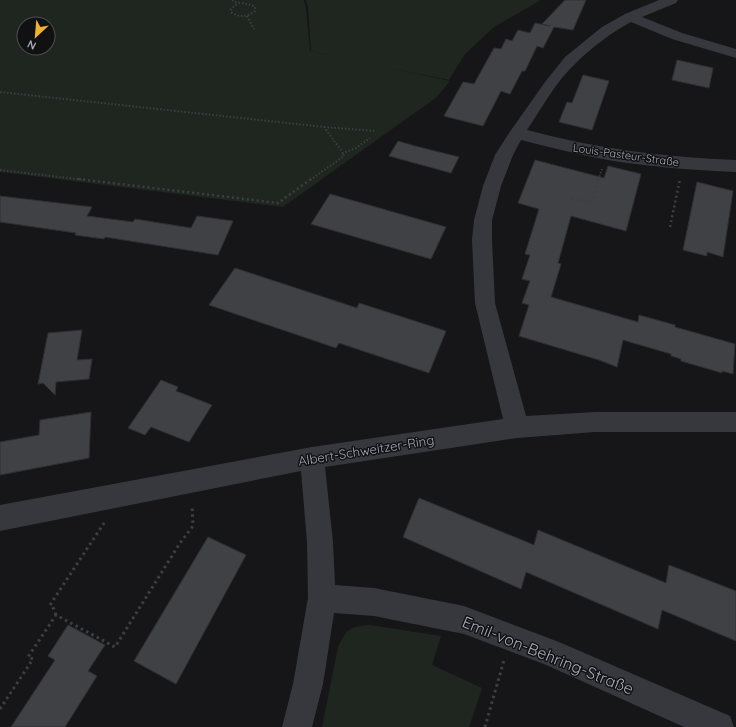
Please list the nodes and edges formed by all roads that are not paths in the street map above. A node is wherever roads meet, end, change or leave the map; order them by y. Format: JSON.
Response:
{"nodes":[{"id":1,"x":672,"y":0,"type":"edge"},
{"id":2,"x":630,"y":17,"type":"junction"},
{"id":3,"x":736,"y":54,"type":"edge"},
{"id":4,"x":517,"y":133,"type":"junction"},
{"id":5,"x":736,"y":166,"type":"edge"},
{"id":6,"x":736,"y":422,"type":"edge"},
{"id":7,"x":517,"y":427,"type":"junction"},
{"id":8,"x":312,"y":458,"type":"junction"},
{"id":9,"x":0,"y":518,"type":"edge"},
{"id":10,"x":322,"y":598,"type":"junction"},
{"id":11,"x":297,"y":727,"type":"edge"},
{"id":12,"x":719,"y":727,"type":"edge"}],
"edges":[{"from":1,"to":2,"type":"street"},
{"from":2,"to":3,"type":"street"},
{"from":2,"to":4,"type":"street"},
{"from":4,"to":5,"type":"street","name":"Louis-Pasteur-Straße"},
{"from":4,"to":7,"type":"street"},
{"from":6,"to":7,"type":"street","name":"Albert-Schweitzer-Ring"},
{"from":7,"to":8,"type":"street","name":"Albert-Schweitzer-Ring"},
{"from":8,"to":9,"type":"street","name":"Albert-Schweitzer-Ring"},
{"from":8,"to":10,"type":"street"},
{"from":10,"to":11,"type":"street"},
{"from":10,"to":12,"type":"street","name":"Emil-von-Behring-Straße"}]}
